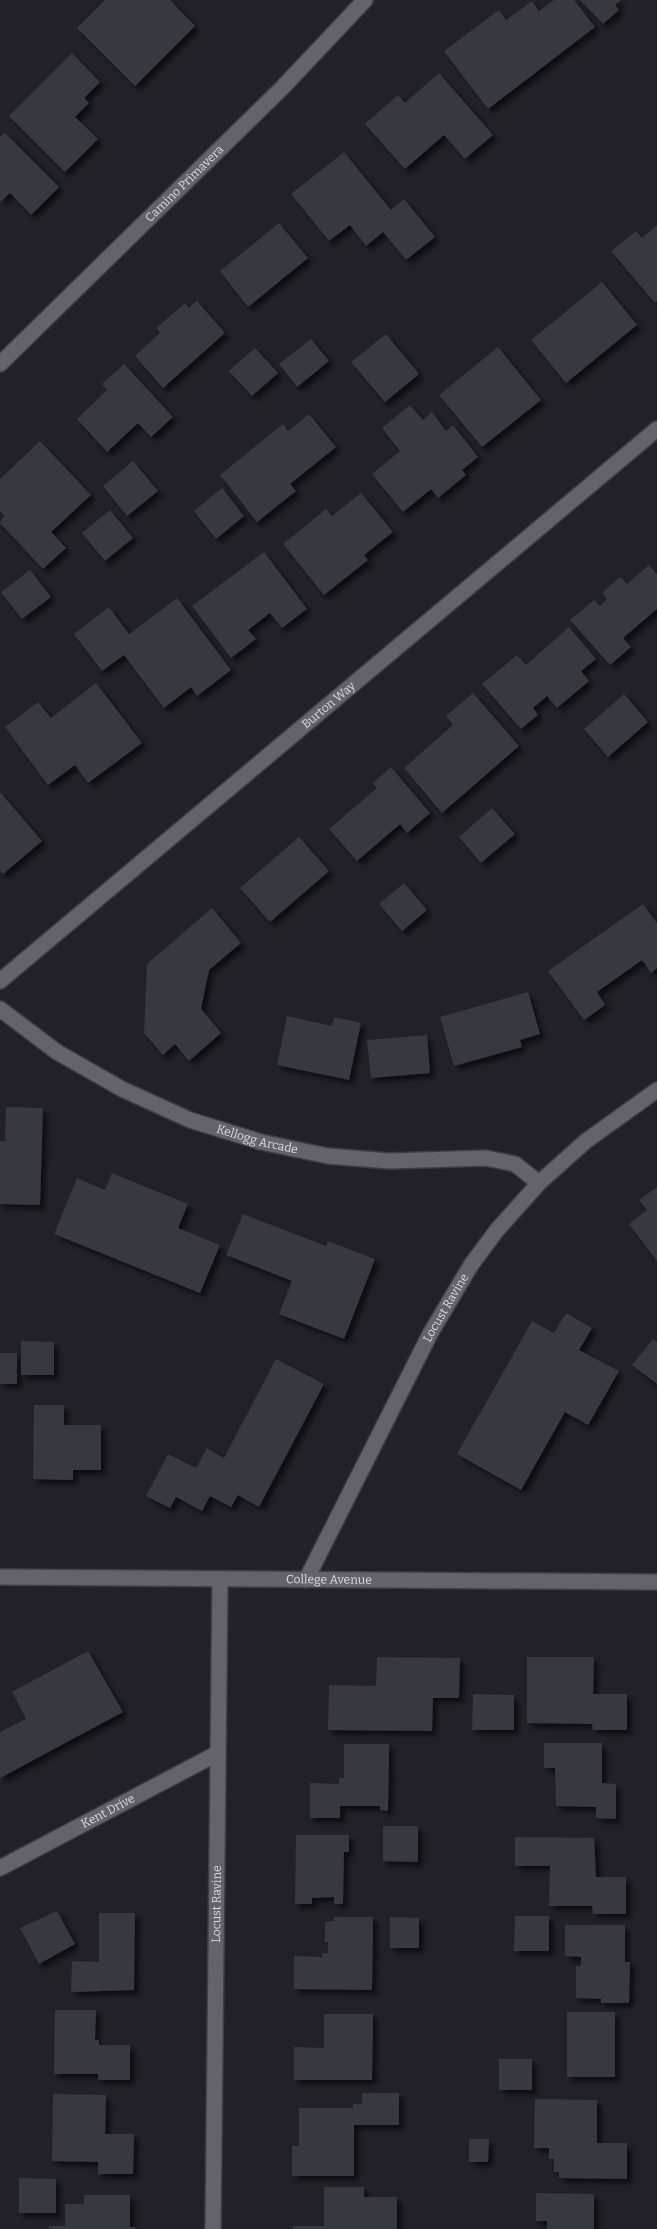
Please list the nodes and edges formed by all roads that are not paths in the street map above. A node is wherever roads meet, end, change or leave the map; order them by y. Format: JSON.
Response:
{"nodes":[{"id":1,"x":365,"y":0,"type":"edge"},
{"id":2,"x":0,"y":364,"type":"edge"},
{"id":3,"x":657,"y":429,"type":"edge"},
{"id":4,"x":0,"y":981,"type":"edge"},
{"id":5,"x":0,"y":1009,"type":"edge"},
{"id":6,"x":657,"y":1090,"type":"edge"},
{"id":7,"x":539,"y":1183,"type":"junction"},
{"id":8,"x":0,"y":1577,"type":"edge"},
{"id":9,"x":220,"y":1579,"type":"junction"},
{"id":10,"x":306,"y":1580,"type":"junction"},
{"id":11,"x":657,"y":1582,"type":"edge"},
{"id":12,"x":218,"y":1753,"type":"junction"},
{"id":13,"x":0,"y":1868,"type":"edge"},
{"id":14,"x":213,"y":2229,"type":"edge"}],
"edges":[{"from":1,"to":2,"type":"street","name":"Camino Primavera"},
{"from":3,"to":4,"type":"street","name":"Burton Way"},
{"from":5,"to":7,"type":"street","name":"Kellogg Arcade"},
{"from":6,"to":7,"type":"street","name":"Locust Ravine"},
{"from":7,"to":10,"type":"street","name":"Locust Ravine"},
{"from":8,"to":9,"type":"street","name":"College Avenue"},
{"from":9,"to":10,"type":"street","name":"College Avenue"},
{"from":9,"to":12,"type":"street","name":"Locust Ravine"},
{"from":10,"to":11,"type":"street","name":"College Avenue"},
{"from":12,"to":13,"type":"street","name":"Kent Drive"},
{"from":12,"to":14,"type":"street","name":"Locust Ravine"}]}
